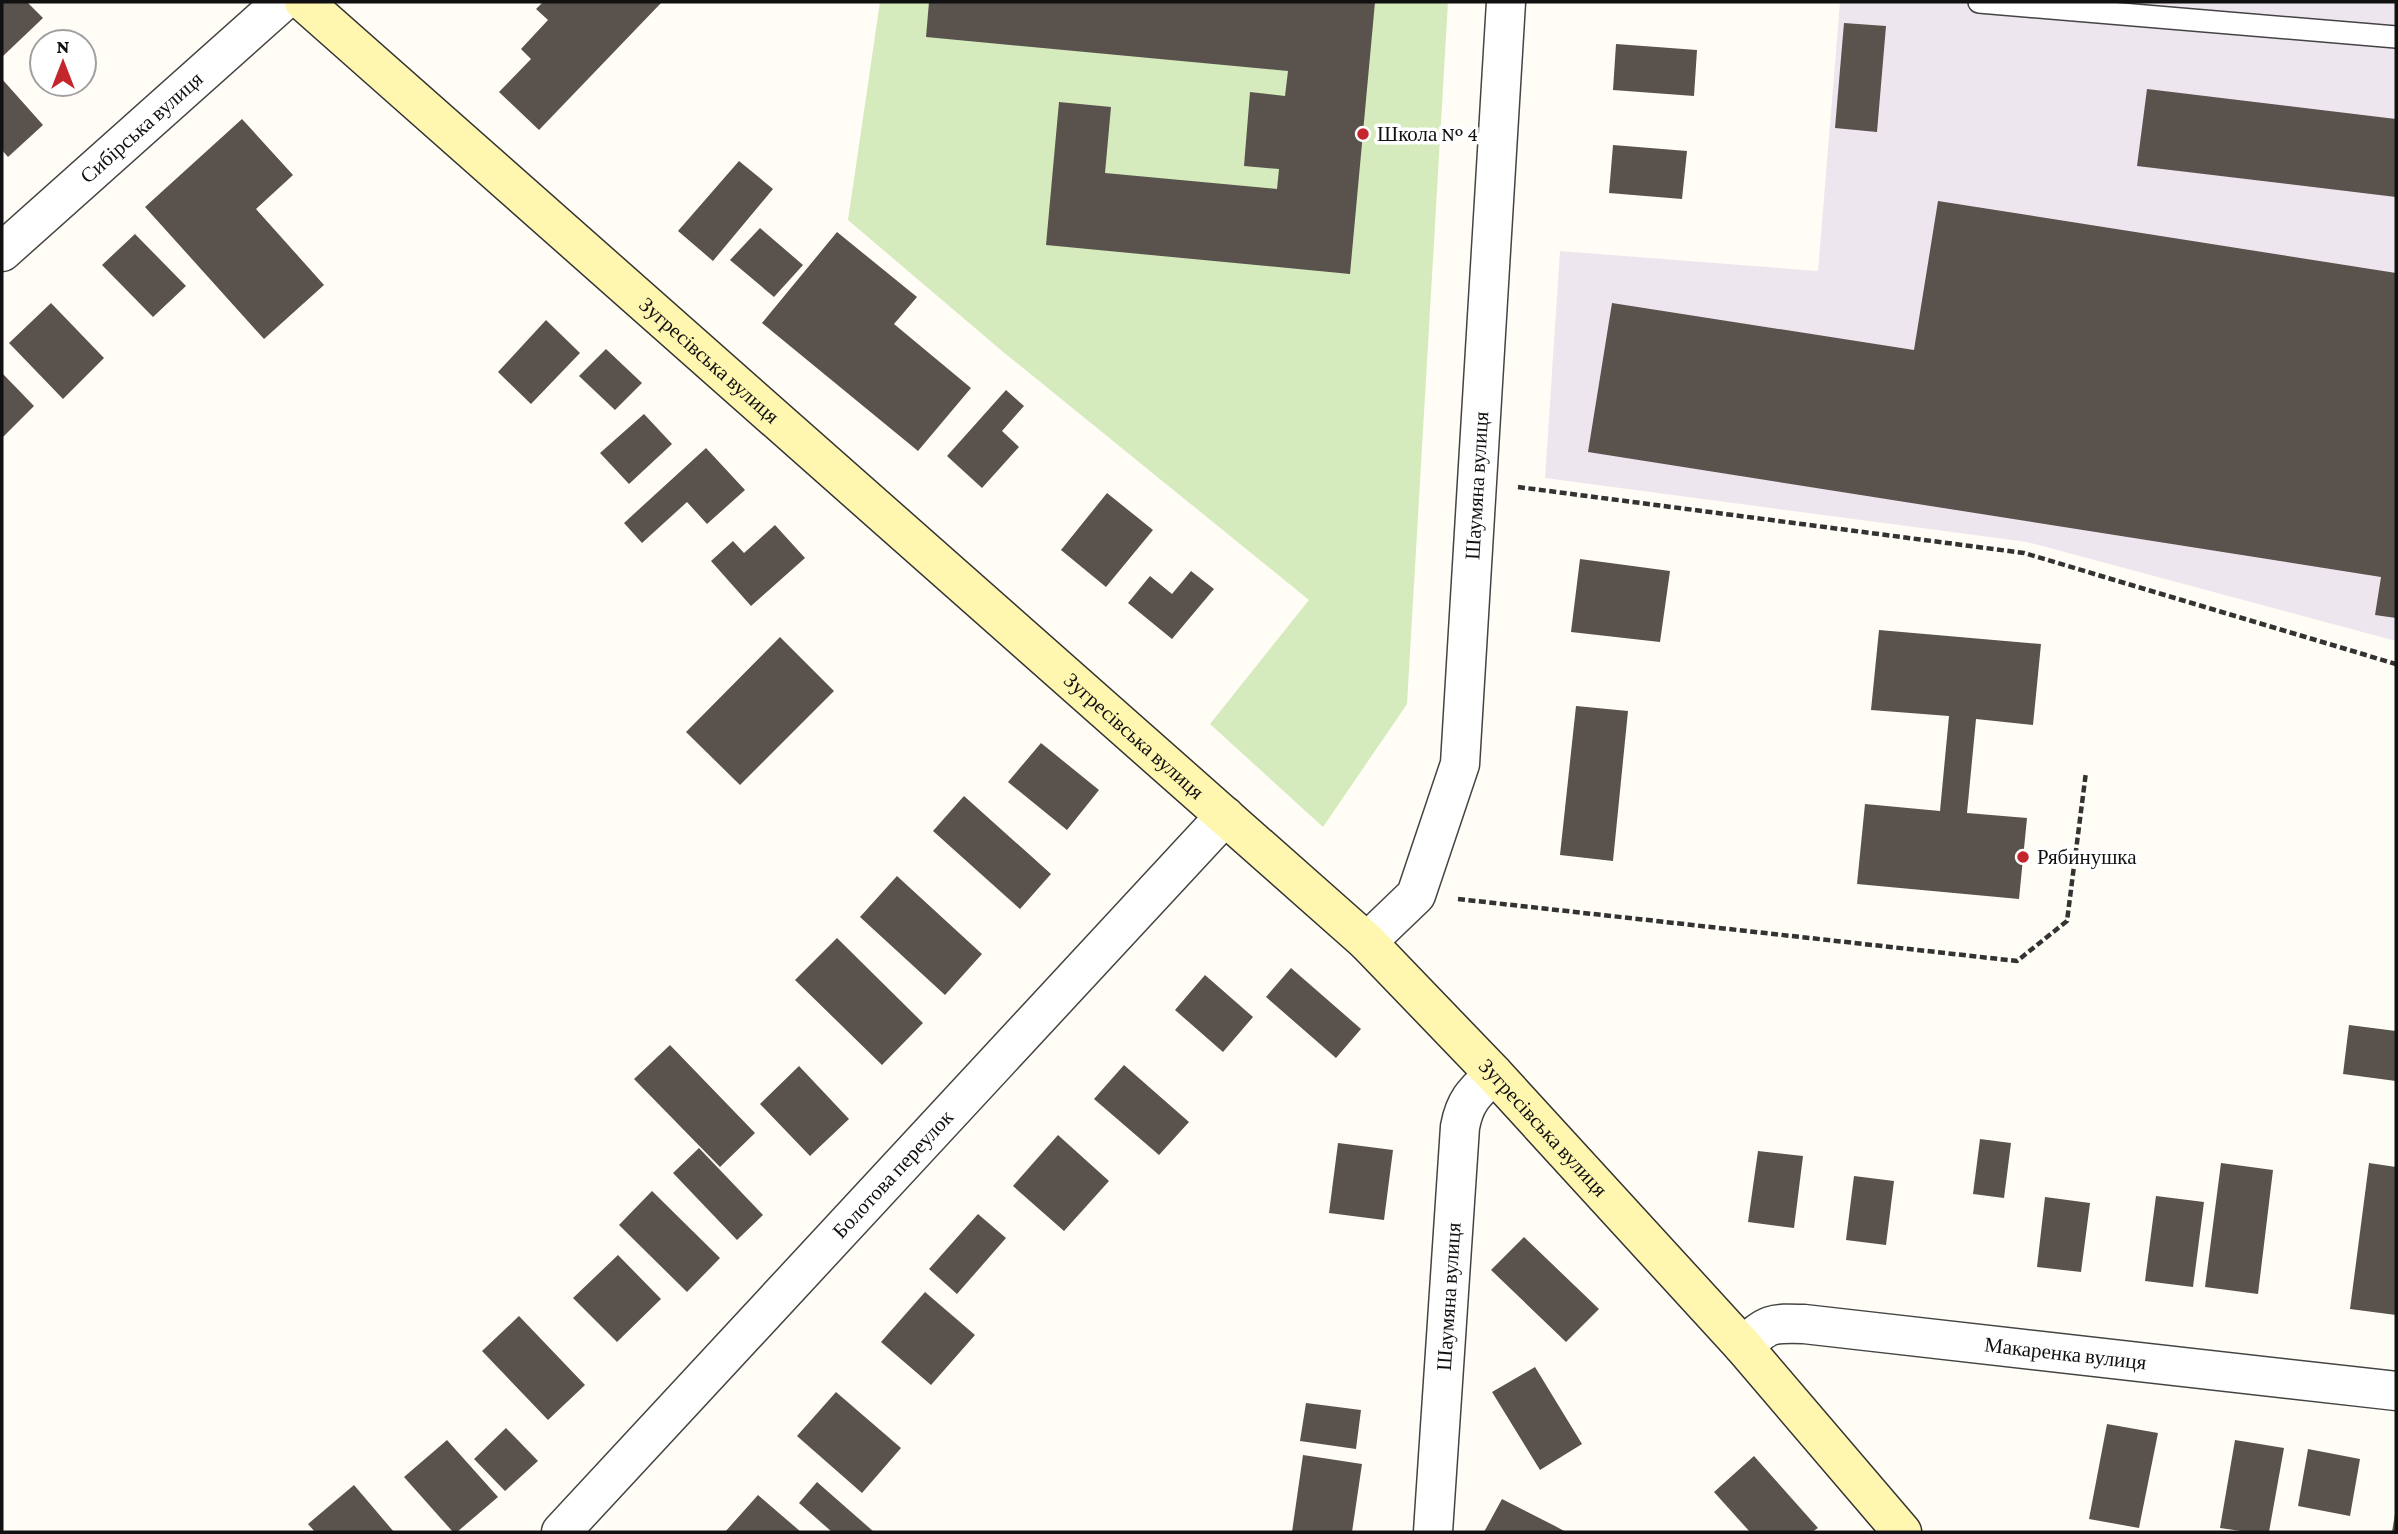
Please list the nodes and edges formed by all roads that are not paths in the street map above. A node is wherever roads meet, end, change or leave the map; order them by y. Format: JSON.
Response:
{"nodes":[{"id":1,"x":282,"y":2,"type":"edge"},
{"id":2,"x":304,"y":2,"type":"edge"},
{"id":3,"x":1506,"y":2,"type":"edge"},
{"id":4,"x":1979,"y":2,"type":"edge"},
{"id":5,"x":2396,"y":37,"type":"edge"},
{"id":6,"x":2,"y":252,"type":"edge"},
{"id":7,"x":1225,"y":816,"type":"junction"},
{"id":8,"x":1367,"y":942,"type":"junction"},
{"id":9,"x":1494,"y":1074,"type":"junction"},
{"id":10,"x":1743,"y":1346,"type":"junction"},
{"id":11,"x":2396,"y":1391,"type":"edge"},
{"id":12,"x":561,"y":1532,"type":"edge"},
{"id":13,"x":1433,"y":1532,"type":"edge"},
{"id":14,"x":1902,"y":1532,"type":"edge"}],
"edges":[{"from":1,"to":6,"type":"street","name":"Сибірська вулиця"},
{"from":2,"to":7,"type":"street","name":"Зугресівська вулиця"},
{"from":3,"to":8,"type":"street","name":"Шаумяна вулиця"},
{"from":4,"to":5,"type":"lane"},
{"from":7,"to":8,"type":"street","name":"Зугресівська вулиця"},
{"from":7,"to":12,"type":"street","name":"Болотова переулок"},
{"from":8,"to":9,"type":"street","name":"Зугресівська вулиця"},
{"from":9,"to":10,"type":"street","name":"Зугресівська вулиця"},
{"from":9,"to":13,"type":"street","name":"Шаумяна вулиця"},
{"from":10,"to":11,"type":"street","name":"Макаренка вулиця"},
{"from":10,"to":14,"type":"street","name":"Зугресівська вулиця"}]}
